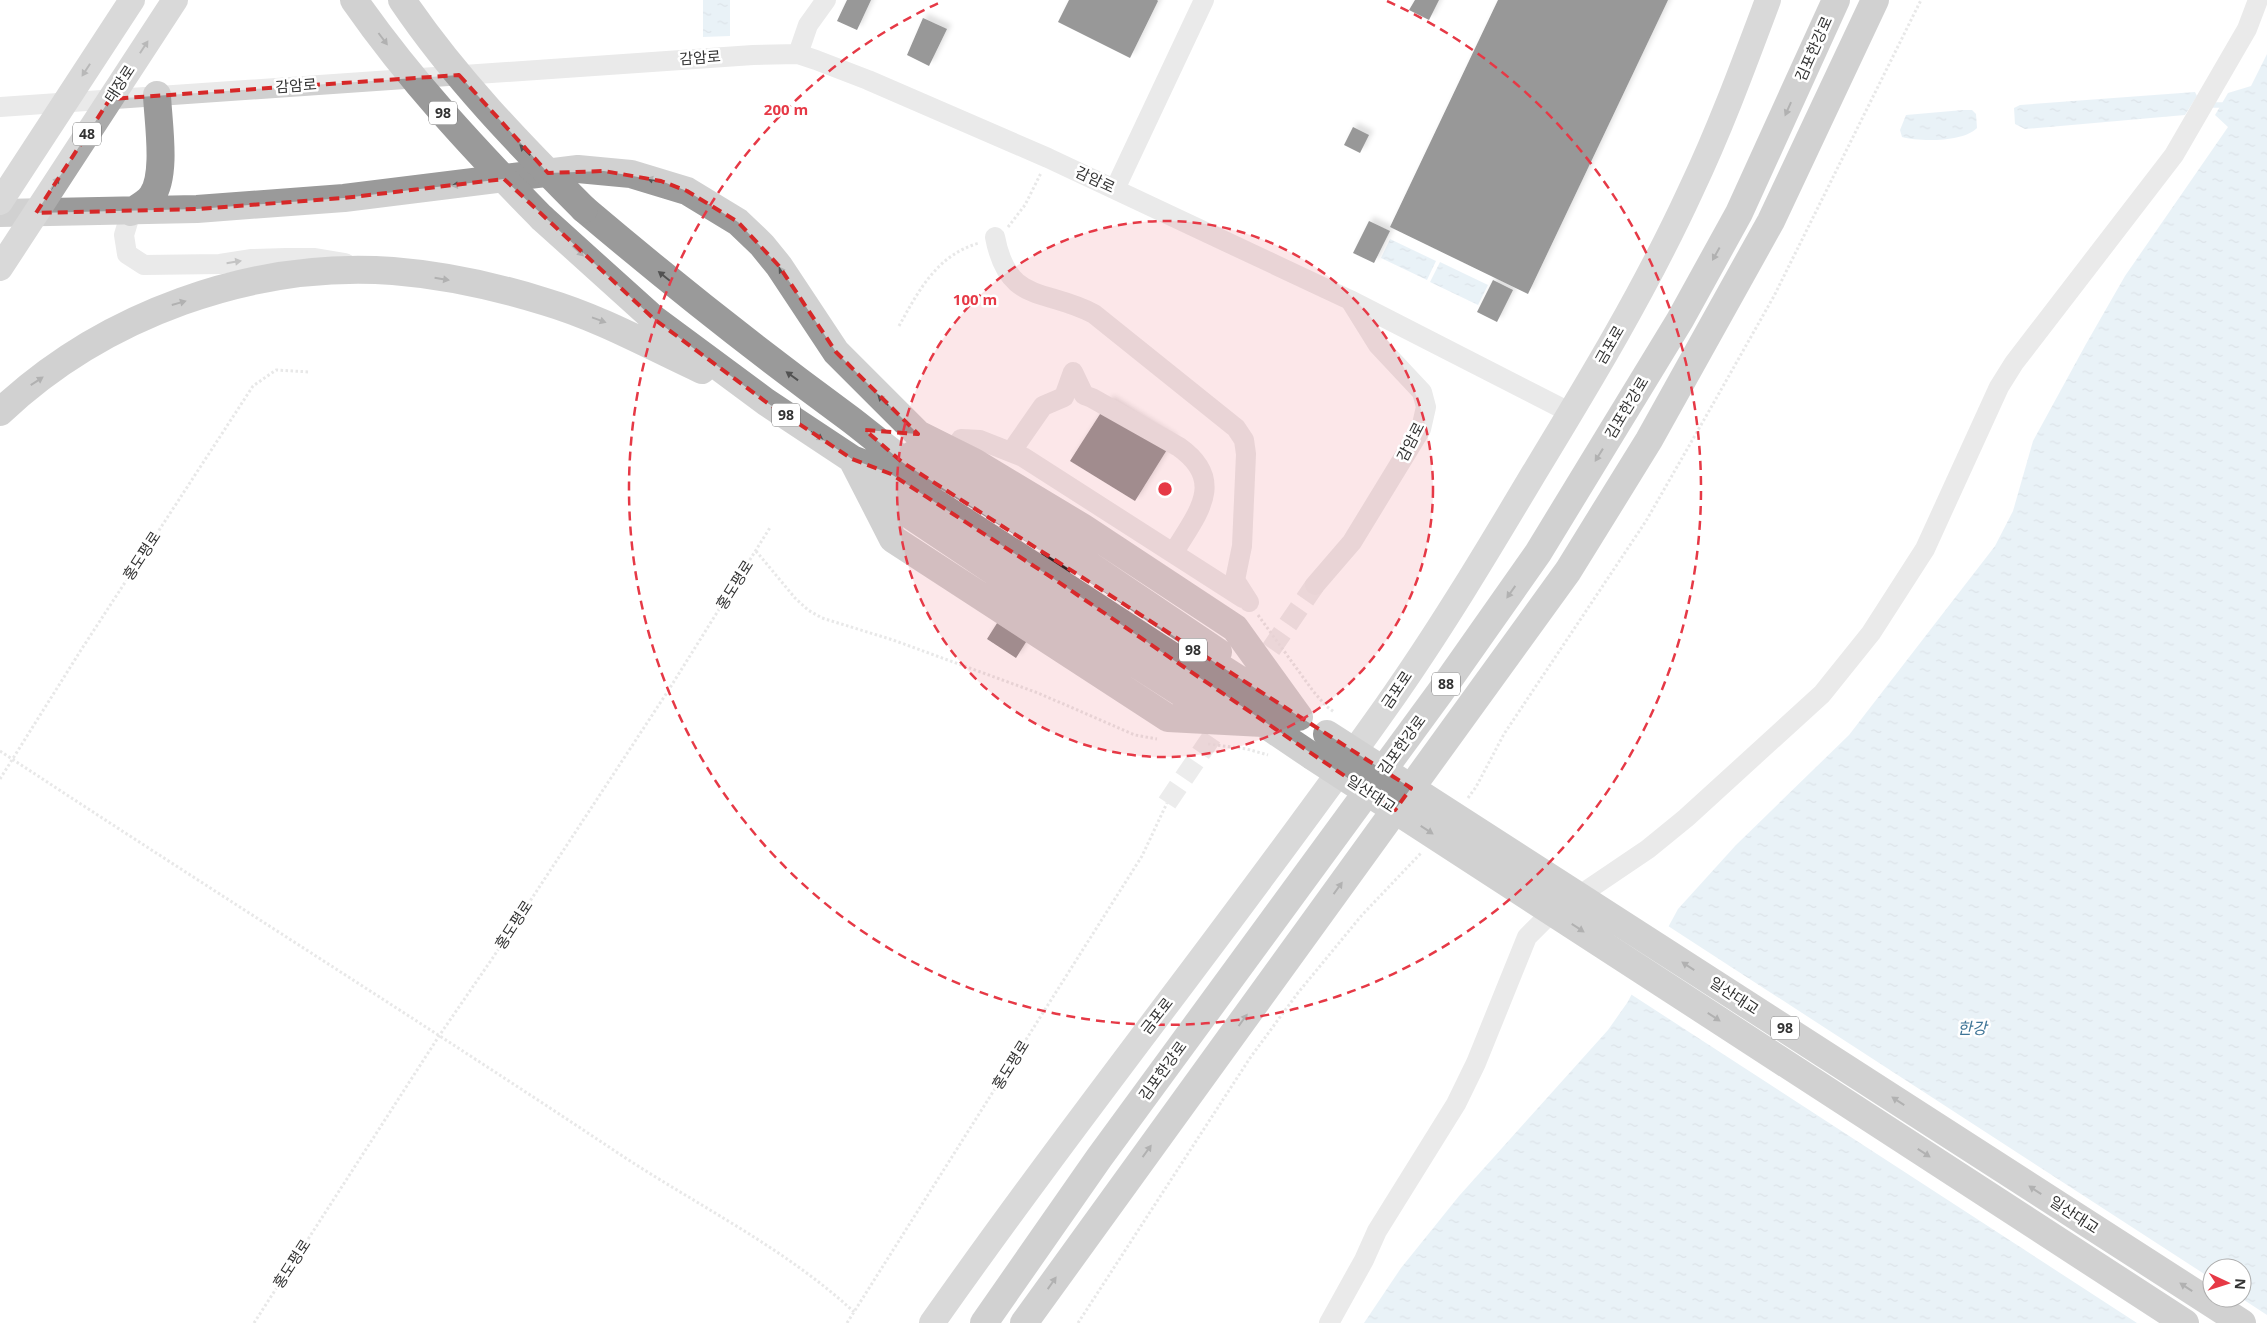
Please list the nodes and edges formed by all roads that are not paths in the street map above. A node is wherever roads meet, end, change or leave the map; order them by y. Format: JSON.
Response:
{"nodes":[{"id":1,"x":132,"y":0,"type":"edge"},
{"id":2,"x":175,"y":0,"type":"edge"},
{"id":3,"x":354,"y":0,"type":"edge"},
{"id":4,"x":402,"y":0,"type":"edge"},
{"id":5,"x":826,"y":0,"type":"edge"},
{"id":6,"x":1204,"y":0,"type":"edge"},
{"id":7,"x":1768,"y":0,"type":"edge"},
{"id":8,"x":1836,"y":0,"type":"edge"},
{"id":9,"x":1875,"y":0,"type":"edge"},
{"id":10,"x":2258,"y":0,"type":"edge"},
{"id":11,"x":798,"y":54,"type":"junction"},
{"id":12,"x":157,"y":96,"type":"junction"},
{"id":13,"x":0,"y":107,"type":"edge"},
{"id":14,"x":160,"y":177,"type":"junction"},
{"id":15,"x":1115,"y":190,"type":"junction"},
{"id":16,"x":0,"y":202,"type":"edge"},
{"id":17,"x":197,"y":209,"type":"junction"},
{"id":18,"x":131,"y":212,"type":"junction"},
{"id":19,"x":0,"y":213,"type":"edge"},
{"id":20,"x":994,"y":237,"type":"road end"},
{"id":21,"x":0,"y":268,"type":"edge"},
{"id":22,"x":405,"y":273,"type":"junction"},
{"id":23,"x":1350,"y":300,"type":"junction"},
{"id":24,"x":766,"y":402,"type":"junction"},
{"id":25,"x":0,"y":412,"type":"edge"},
{"id":26,"x":1571,"y":412,"type":"junction"},
{"id":27,"x":865,"y":430,"type":"junction"},
{"id":28,"x":918,"y":434,"type":"junction"},
{"id":29,"x":961,"y":439,"type":"junction"},
{"id":30,"x":1012,"y":452,"type":"junction"},
{"id":31,"x":852,"y":459,"type":"junction"},
{"id":32,"x":1174,"y":552,"type":"junction"},
{"id":33,"x":1315,"y":585,"type":"tunnel mouth"},
{"id":34,"x":1299,"y":717,"type":"junction"},
{"id":35,"x":1263,"y":724,"type":"junction"},
{"id":36,"x":1326,"y":735,"type":"junction"},
{"id":37,"x":932,"y":1323,"type":"edge"},
{"id":38,"x":984,"y":1323,"type":"edge"},
{"id":39,"x":1024,"y":1323,"type":"edge"},
{"id":40,"x":1329,"y":1323,"type":"edge"},
{"id":41,"x":2185,"y":1323,"type":"edge"},
{"id":42,"x":2242,"y":1323,"type":"edge"}],
"edges":[{"from":1,"to":16,"type":"main road","number":"48","one_way":true,"bridge":true},
{"from":21,"to":2,"type":"main road","name":"태장로","number":"48","one_way":true,"bridge":true},
{"from":3,"to":24,"type":"highway","number":"98","one_way":true,"bridge":true},
{"from":27,"to":4,"type":"highway","number":"98","one_way":true,"bridge":true},
{"from":5,"to":11,"type":"street"},
{"from":6,"to":15,"type":"street"},
{"from":7,"to":26,"type":"main road","name":"금포로"},
{"from":8,"to":38,"type":"highway","name":"김포한강로","number":"88","one_way":true},
{"from":39,"to":9,"type":"highway","number":"88","one_way":true},
{"from":10,"to":40,"type":"street"},
{"from":11,"to":12,"type":"street","name":"감암로"},
{"from":11,"to":15,"type":"street","name":"감암로"},
{"from":12,"to":13,"type":"street","name":"감암로"},
{"from":12,"to":14,"type":"highway"},
{"from":14,"to":17,"type":"highway"},
{"from":14,"to":18,"type":"highway"},
{"from":15,"to":23,"type":"street","name":"감암로"},
{"from":17,"to":18,"type":"highway"},
{"from":28,"to":17,"type":"highway","one_way":true},
{"from":18,"to":19,"type":"highway"},
{"from":18,"to":22,"type":"street","one_way":true},
{"from":20,"to":32,"type":"street"},
{"from":22,"to":24,"type":"highway","one_way":true},
{"from":25,"to":22,"type":"highway","one_way":true},
{"from":23,"to":26,"type":"street","name":"감암로"},
{"from":23,"to":33,"type":"street","name":"감암로"},
{"from":24,"to":31,"type":"highway","number":"98","one_way":true},
{"from":26,"to":37,"type":"main road","name":"금포로"},
{"from":27,"to":28,"type":"highway"},
{"from":27,"to":34,"type":"highway","number":"98"},
{"from":28,"to":29,"type":"highway"},
{"from":28,"to":34,"type":"highway"},
{"from":29,"to":30,"type":"street"},
{"from":29,"to":34,"type":"highway"},
{"from":30,"to":32,"type":"street"},
{"from":30,"to":32,"type":"street"},
{"from":31,"to":35,"type":"highway","number":"98"},
{"from":31,"to":35,"type":"highway"},
{"from":34,"to":36,"type":"highway","number":"98"},
{"from":35,"to":36,"type":"highway","number":"98"},
{"from":36,"to":41,"type":"highway","name":"일산대교","number":"98","one_way":true,"bridge":true},
{"from":42,"to":36,"type":"highway","name":"일산대교","number":"98","one_way":true,"bridge":true}]}
